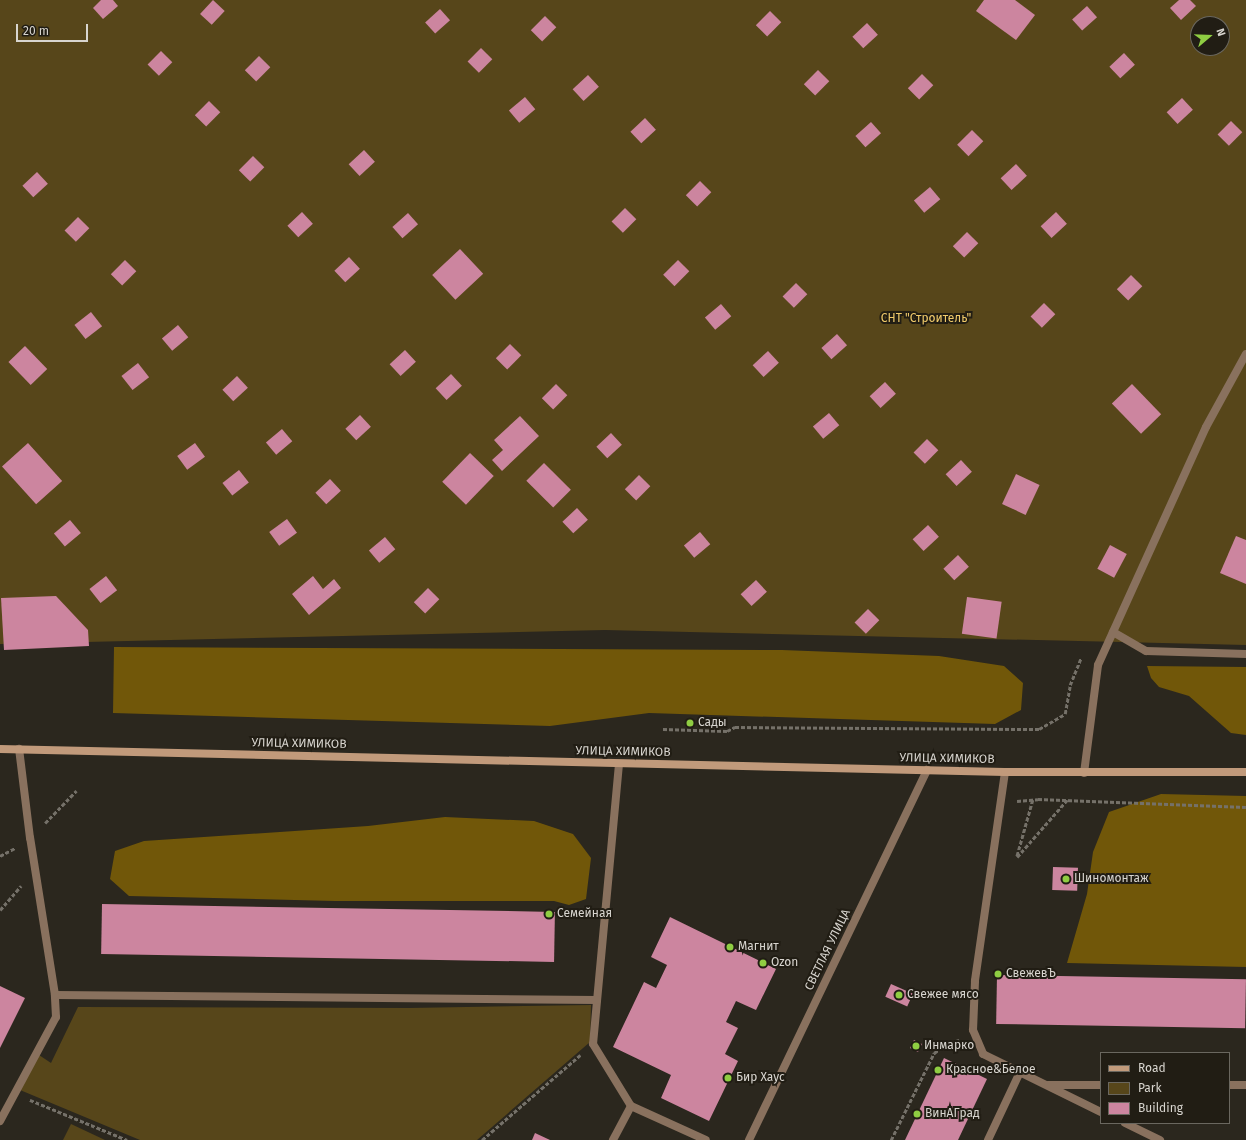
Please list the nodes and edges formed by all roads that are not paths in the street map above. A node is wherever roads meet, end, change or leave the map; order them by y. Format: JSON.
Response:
{"nodes":[{"id":1,"x":1246,"y":354,"type":"edge"},
{"id":2,"x":1113,"y":632,"type":"junction"},
{"id":3,"x":1246,"y":654,"type":"edge"},
{"id":4,"x":0,"y":749,"type":"edge"},
{"id":5,"x":19,"y":749,"type":"junction"},
{"id":6,"x":619,"y":764,"type":"junction"},
{"id":7,"x":927,"y":770,"type":"junction"},
{"id":8,"x":1005,"y":772,"type":"junction"},
{"id":9,"x":1246,"y":772,"type":"edge"},
{"id":10,"x":1084,"y":773,"type":"junction"},
{"id":11,"x":54,"y":995,"type":"junction"},
{"id":12,"x":597,"y":1000,"type":"junction"},
{"id":13,"x":1020,"y":1072,"type":"junction"},
{"id":14,"x":1045,"y":1085,"type":"junction"},
{"id":15,"x":1100,"y":1085,"type":"edge"},
{"id":16,"x":1230,"y":1085,"type":"edge"},
{"id":17,"x":1246,"y":1085,"type":"edge"},
{"id":18,"x":631,"y":1106,"type":"junction"},
{"id":19,"x":1100,"y":1112,"type":"edge"},
{"id":20,"x":0,"y":1121,"type":"edge"},
{"id":21,"x":1127,"y":1124,"type":"edge"},
{"id":22,"x":613,"y":1140,"type":"edge"},
{"id":23,"x":706,"y":1140,"type":"edge"},
{"id":24,"x":750,"y":1140,"type":"edge"},
{"id":25,"x":988,"y":1140,"type":"edge"},
{"id":26,"x":1160,"y":1140,"type":"edge"}],
"edges":[{"from":1,"to":2,"type":"street"},
{"from":2,"to":3,"type":"street"},
{"from":2,"to":10,"type":"street"},
{"from":4,"to":5,"type":"main road","name":"УЛИЦА ХИМИКОВ"},
{"from":5,"to":6,"type":"main road","name":"УЛИЦА ХИМИКОВ"},
{"from":5,"to":11,"type":"street"},
{"from":6,"to":7,"type":"main road","name":"УЛИЦА ХИМИКОВ"},
{"from":6,"to":12,"type":"street"},
{"from":7,"to":8,"type":"main road","name":"УЛИЦА ХИМИКОВ"},
{"from":7,"to":24,"type":"street","name":"СВЕТЛАЯ УЛИЦА"},
{"from":8,"to":10,"type":"main road","name":"УЛИЦА ХИМИКОВ"},
{"from":8,"to":13,"type":"street"},
{"from":9,"to":10,"type":"main road","name":"УЛИЦА ХИМИКОВ"},
{"from":11,"to":12,"type":"street"},
{"from":11,"to":20,"type":"street"},
{"from":12,"to":18,"type":"street"},
{"from":13,"to":14,"type":"street"},
{"from":13,"to":25,"type":"street"},
{"from":14,"to":15,"type":"street"},
{"from":14,"to":19,"type":"street"},
{"from":16,"to":17,"type":"street"},
{"from":18,"to":22,"type":"street"},
{"from":18,"to":23,"type":"street"},
{"from":21,"to":26,"type":"street"}]}
